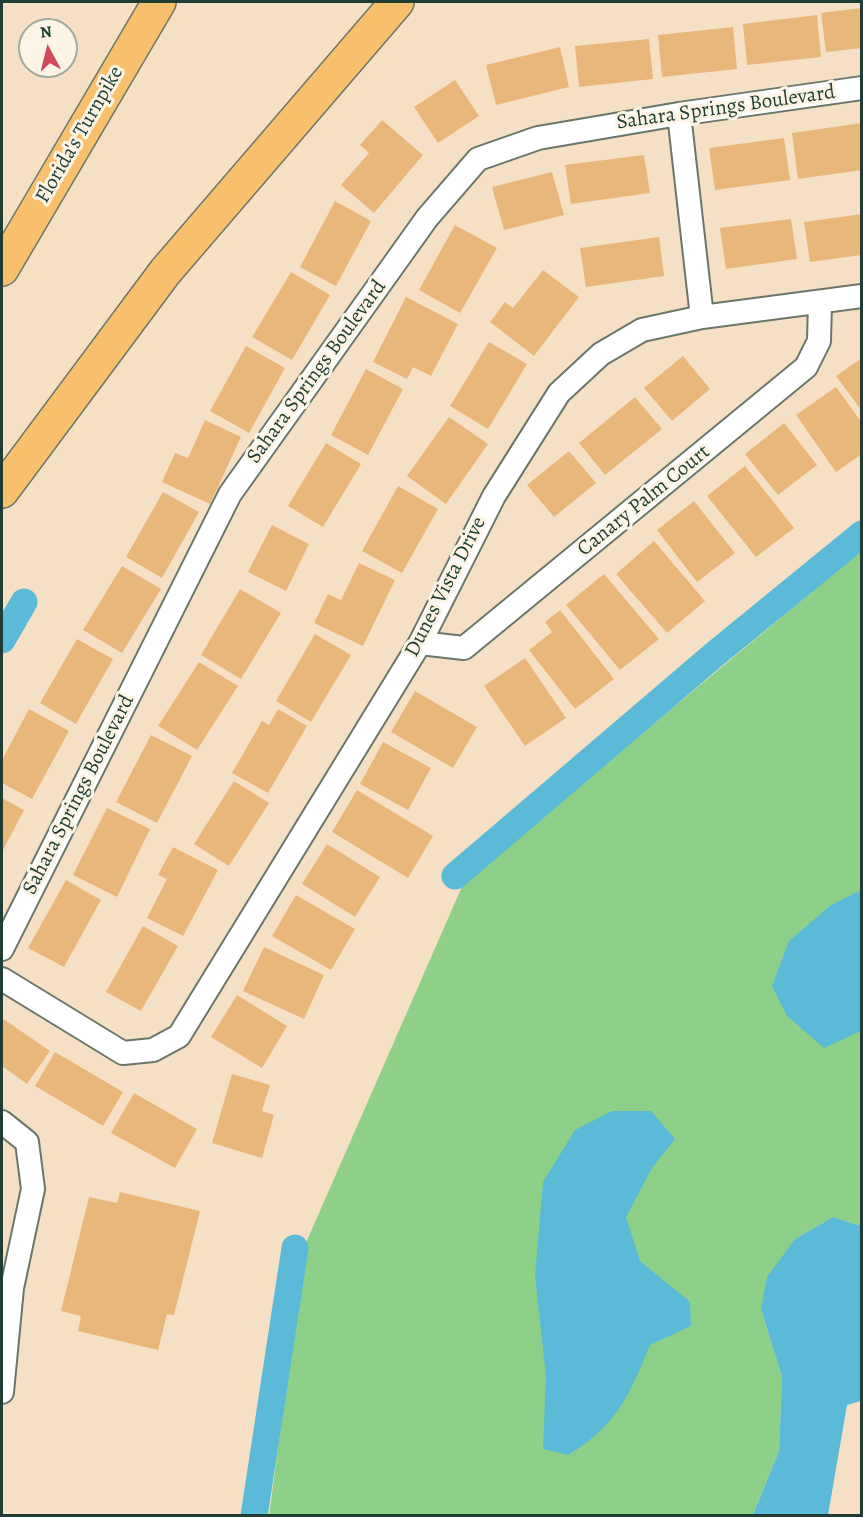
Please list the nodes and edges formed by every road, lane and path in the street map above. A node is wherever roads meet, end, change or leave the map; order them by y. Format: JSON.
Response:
{"nodes":[{"id":1,"x":159,"y":2,"type":"edge"},
{"id":2,"x":397,"y":2,"type":"edge"},
{"id":3,"x":861,"y":88,"type":"edge"},
{"id":4,"x":679,"y":114,"type":"junction"},
{"id":5,"x":2,"y":269,"type":"edge"},
{"id":6,"x":861,"y":296,"type":"edge"},
{"id":7,"x":820,"y":303,"type":"junction"},
{"id":8,"x":702,"y":317,"type":"junction"},
{"id":9,"x":2,"y":490,"type":"edge"},
{"id":10,"x":420,"y":643,"type":"junction"},
{"id":11,"x":2,"y":949,"type":"edge"},
{"id":12,"x":2,"y":979,"type":"edge"},
{"id":13,"x":2,"y":1122,"type":"edge"},
{"id":14,"x":2,"y":1392,"type":"edge"}],
"edges":[{"from":1,"to":5,"type":"highway","name":"Florida's Turnpike"},
{"from":2,"to":9,"type":"highway"},
{"from":3,"to":4,"type":"street","name":"Sahara Springs Boulevard"},
{"from":4,"to":8,"type":"street"},
{"from":4,"to":11,"type":"street","name":"Sahara Springs Boulevard"},
{"from":6,"to":7,"type":"street","name":"Dunes Vista Drive"},
{"from":7,"to":8,"type":"street","name":"Dunes Vista Drive"},
{"from":7,"to":10,"type":"street","name":"Canary Palm Court"},
{"from":8,"to":10,"type":"street","name":"Dunes Vista Drive"},
{"from":10,"to":12,"type":"street","name":"Dunes Vista Drive"},
{"from":13,"to":14,"type":"street"}]}
